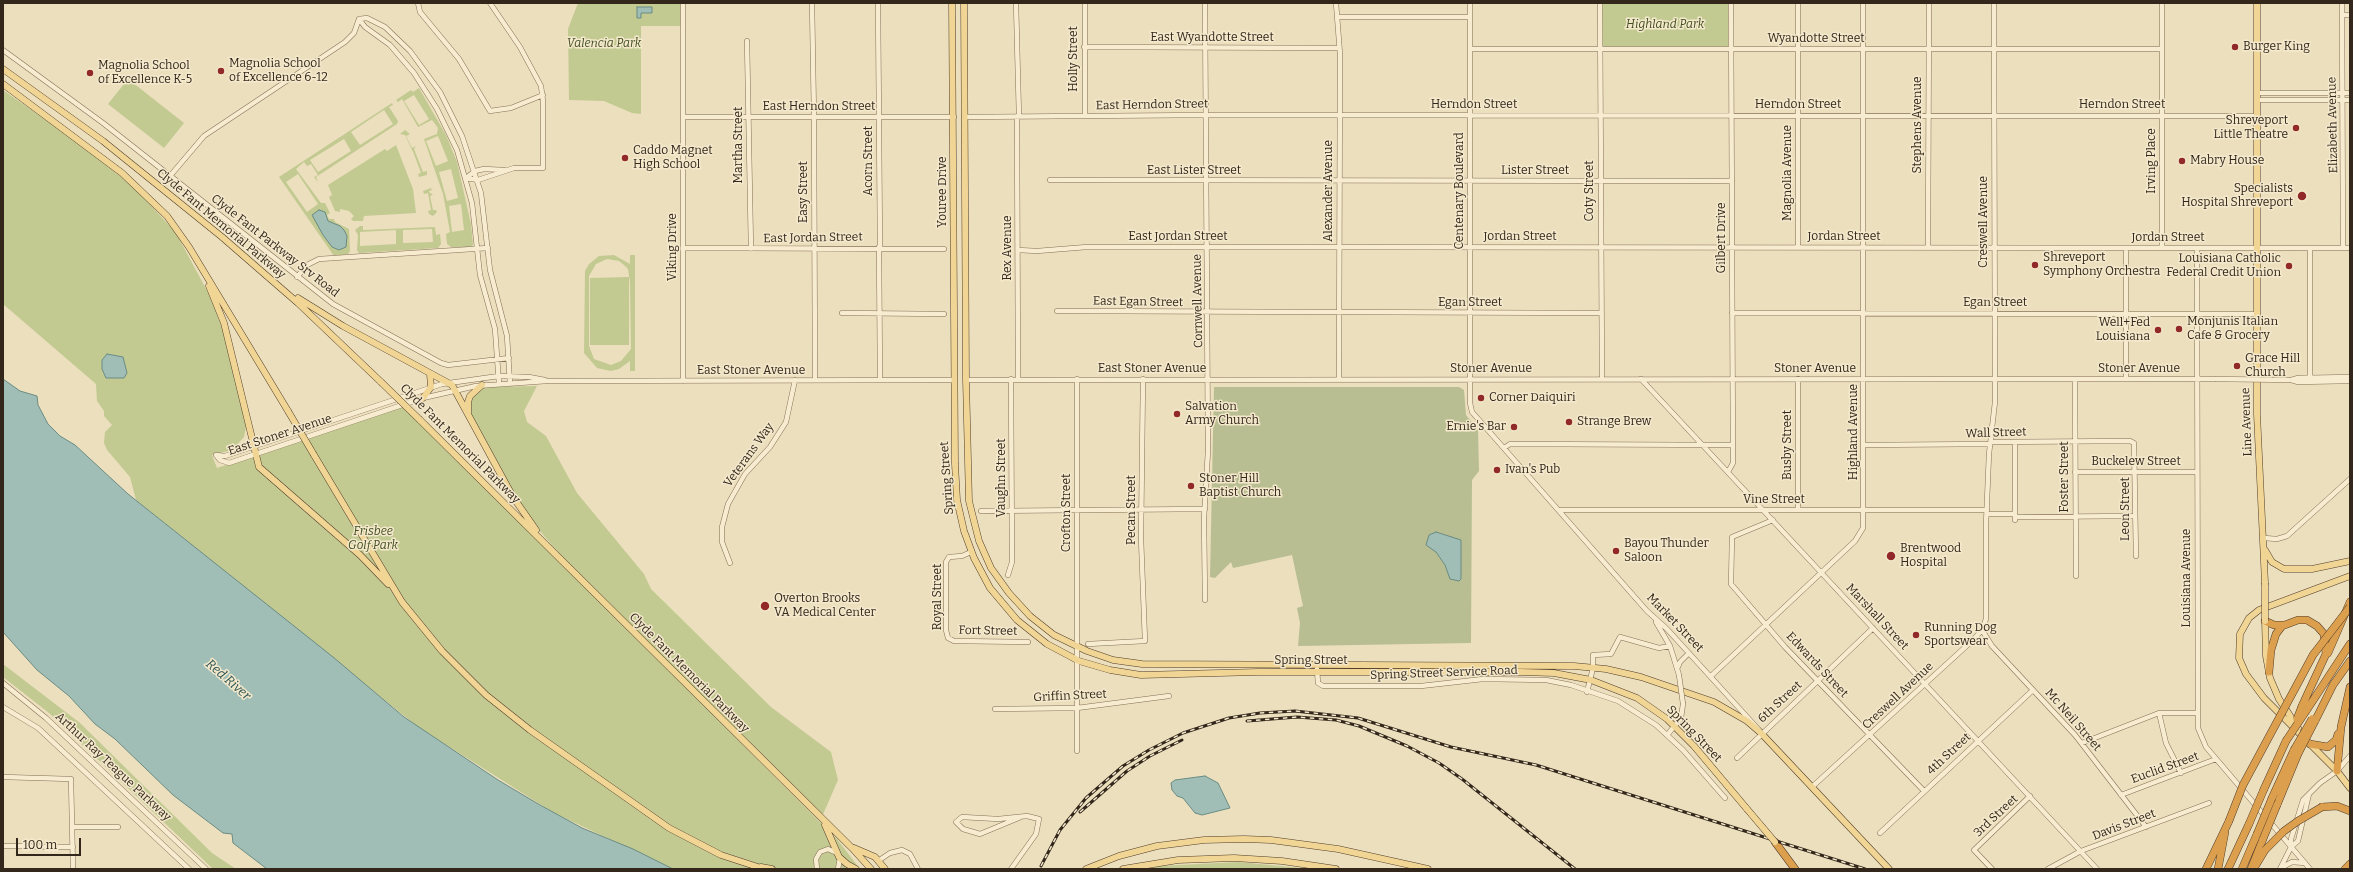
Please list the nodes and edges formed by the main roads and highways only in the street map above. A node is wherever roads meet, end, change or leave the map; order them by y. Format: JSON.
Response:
{"nodes":[{"id":1,"x":952,"y":3,"type":"edge"},
{"id":2,"x":964,"y":3,"type":"edge"},
{"id":3,"x":2257,"y":3,"type":"edge"},
{"id":4,"x":3,"y":69,"type":"edge"},
{"id":5,"x":3,"y":84,"type":"edge"},
{"id":6,"x":954,"y":117,"type":"junction"},
{"id":7,"x":965,"y":117,"type":"junction"},
{"id":8,"x":189,"y":247,"type":"junction"},
{"id":9,"x":274,"y":282,"type":"junction"},
{"id":10,"x":430,"y":374,"type":"junction"},
{"id":11,"x":955,"y":380,"type":"junction"},
{"id":12,"x":966,"y":380,"type":"junction"},
{"id":13,"x":482,"y":385,"type":"road end"},
{"id":14,"x":423,"y":398,"type":"road end"},
{"id":15,"x":468,"y":413,"type":"junction"},
{"id":16,"x":2264,"y":549,"type":"junction"},
{"id":17,"x":557,"y":556,"type":"junction"},
{"id":18,"x":2350,"y":561,"type":"edge"},
{"id":19,"x":2350,"y":576,"type":"edge"},
{"id":20,"x":402,"y":602,"type":"junction"},
{"id":21,"x":2350,"y":602,"type":"edge"},
{"id":22,"x":2350,"y":607,"type":"edge"},
{"id":23,"x":2266,"y":621,"type":"junction"},
{"id":24,"x":2283,"y":625,"type":"junction"},
{"id":25,"x":2350,"y":644,"type":"edge"},
{"id":26,"x":2350,"y":661,"type":"edge"},
{"id":27,"x":2323,"y":663,"type":"junction"},
{"id":28,"x":1317,"y":669,"type":"junction"},
{"id":29,"x":2268,"y":672,"type":"junction"},
{"id":30,"x":2350,"y":687,"type":"edge"},
{"id":31,"x":2304,"y":709,"type":"junction"},
{"id":32,"x":2341,"y":726,"type":"junction"},
{"id":33,"x":1761,"y":733,"type":"joint"},
{"id":34,"x":2308,"y":742,"type":"junction"},
{"id":35,"x":2296,"y":752,"type":"junction"},
{"id":36,"x":2337,"y":771,"type":"junction"},
{"id":37,"x":2350,"y":788,"type":"edge"},
{"id":38,"x":2350,"y":806,"type":"edge"},
{"id":39,"x":2324,"y":807,"type":"junction"},
{"id":40,"x":2350,"y":811,"type":"edge"},
{"id":41,"x":821,"y":819,"type":"junction"},
{"id":42,"x":2229,"y":821,"type":"junction"},
{"id":43,"x":1775,"y":842,"type":"junction"},
{"id":44,"x":848,"y":844,"type":"junction"},
{"id":45,"x":750,"y":864,"type":"junction"},
{"id":46,"x":2350,"y":864,"type":"edge"},
{"id":47,"x":764,"y":869,"type":"edge"},
{"id":48,"x":772,"y":869,"type":"edge"},
{"id":49,"x":856,"y":869,"type":"edge"},
{"id":50,"x":871,"y":869,"type":"edge"},
{"id":51,"x":885,"y":869,"type":"edge"},
{"id":52,"x":1086,"y":869,"type":"edge"},
{"id":53,"x":1123,"y":869,"type":"edge"},
{"id":54,"x":1336,"y":869,"type":"edge"},
{"id":55,"x":1428,"y":869,"type":"edge"},
{"id":56,"x":1795,"y":869,"type":"edge"},
{"id":57,"x":1798,"y":869,"type":"edge"},
{"id":58,"x":1889,"y":869,"type":"edge"},
{"id":59,"x":2206,"y":869,"type":"edge"},
{"id":60,"x":2218,"y":869,"type":"edge"},
{"id":61,"x":2228,"y":869,"type":"edge"},
{"id":62,"x":2242,"y":869,"type":"edge"},
{"id":63,"x":2251,"y":869,"type":"edge"},
{"id":64,"x":2254,"y":869,"type":"edge"},
{"id":65,"x":2345,"y":869,"type":"edge"}],
"edges":[{"from":1,"to":6,"type":"main road","name":"Youree Drive"},
{"from":2,"to":7,"type":"main road","name":"Youree Drive"},
{"from":3,"to":16,"type":"main road","name":"Line Avenue"},
{"from":4,"to":9,"type":"main road","name":"Clyde Fant Memorial Parkway"},
{"from":5,"to":8,"type":"main road","name":"Clyde Fant Memorial Parkway"},
{"from":6,"to":7,"type":"main road"},
{"from":6,"to":11,"type":"main road","name":"Youree Drive"},
{"from":7,"to":12,"type":"main road","name":"Youree Drive"},
{"from":8,"to":20,"type":"main road","name":"Clyde Fant Memorial Parkway","bridge":true},
{"from":8,"to":20,"type":"main road"},
{"from":9,"to":10,"type":"main road"},
{"from":9,"to":17,"type":"main road","name":"Clyde Fant Memorial Parkway","bridge":true},
{"from":10,"to":14,"type":"main road"},
{"from":10,"to":15,"type":"main road"},
{"from":11,"to":12,"type":"main road"},
{"from":11,"to":28,"type":"main road","name":"Spring Street"},
{"from":12,"to":28,"type":"main road","name":"Spring Street"},
{"from":13,"to":15,"type":"main road"},
{"from":15,"to":17,"type":"main road"},
{"from":16,"to":18,"type":"main road"},
{"from":16,"to":23,"type":"main road","name":"Line Avenue","bridge":true},
{"from":17,"to":41,"type":"main road","name":"Clyde Fant Memorial Parkway"},
{"from":19,"to":34,"type":"main road"},
{"from":20,"to":45,"type":"main road","name":"Clyde Fant Memorial Parkway"},
{"from":21,"to":27,"type":"highway"},
{"from":22,"to":42,"type":"highway","bridge":true},
{"from":23,"to":24,"type":"highway"},
{"from":23,"to":29,"type":"main road","name":"Line Avenue"},
{"from":24,"to":27,"type":"highway"},
{"from":24,"to":29,"type":"highway"},
{"from":25,"to":31,"type":"highway"},
{"from":26,"to":35,"type":"highway","bridge":true},
{"from":27,"to":31,"type":"highway"},
{"from":28,"to":33,"type":"main road","name":"Spring Street"},
{"from":28,"to":43,"type":"main road","name":"Spring Street","bridge":true},
{"from":29,"to":34,"type":"main road","name":"Line Avenue"},
{"from":30,"to":32,"type":"highway"},
{"from":31,"to":61,"type":"highway","bridge":true},
{"from":32,"to":34,"type":"highway"},
{"from":32,"to":36,"type":"highway"},
{"from":33,"to":58,"type":"main road","name":"Market Street"},
{"from":34,"to":36,"type":"main road","name":"Line Avenue"},
{"from":35,"to":62,"type":"highway","bridge":true},
{"from":35,"to":63,"type":"highway","bridge":true},
{"from":36,"to":37,"type":"main road","name":"Line Avenue"},
{"from":38,"to":39,"type":"highway"},
{"from":39,"to":40,"type":"highway"},
{"from":39,"to":64,"type":"highway","bridge":true},
{"from":41,"to":44,"type":"main road","name":"Clyde Fant Memorial Parkway"},
{"from":41,"to":49,"type":"main road"},
{"from":42,"to":59,"type":"highway"},
{"from":42,"to":60,"type":"highway"},
{"from":43,"to":56,"type":"highway"},
{"from":43,"to":57,"type":"main road","name":"Spring Street"},
{"from":44,"to":50,"type":"main road","name":"Clyde Fant Memorial Parkway"},
{"from":44,"to":51,"type":"main road"},
{"from":45,"to":47,"type":"main road","name":"Clyde Fant Memorial Parkway"},
{"from":45,"to":48,"type":"main road"},
{"from":46,"to":65,"type":"highway"},
{"from":52,"to":55,"type":"main road"},
{"from":53,"to":54,"type":"main road"}]}
